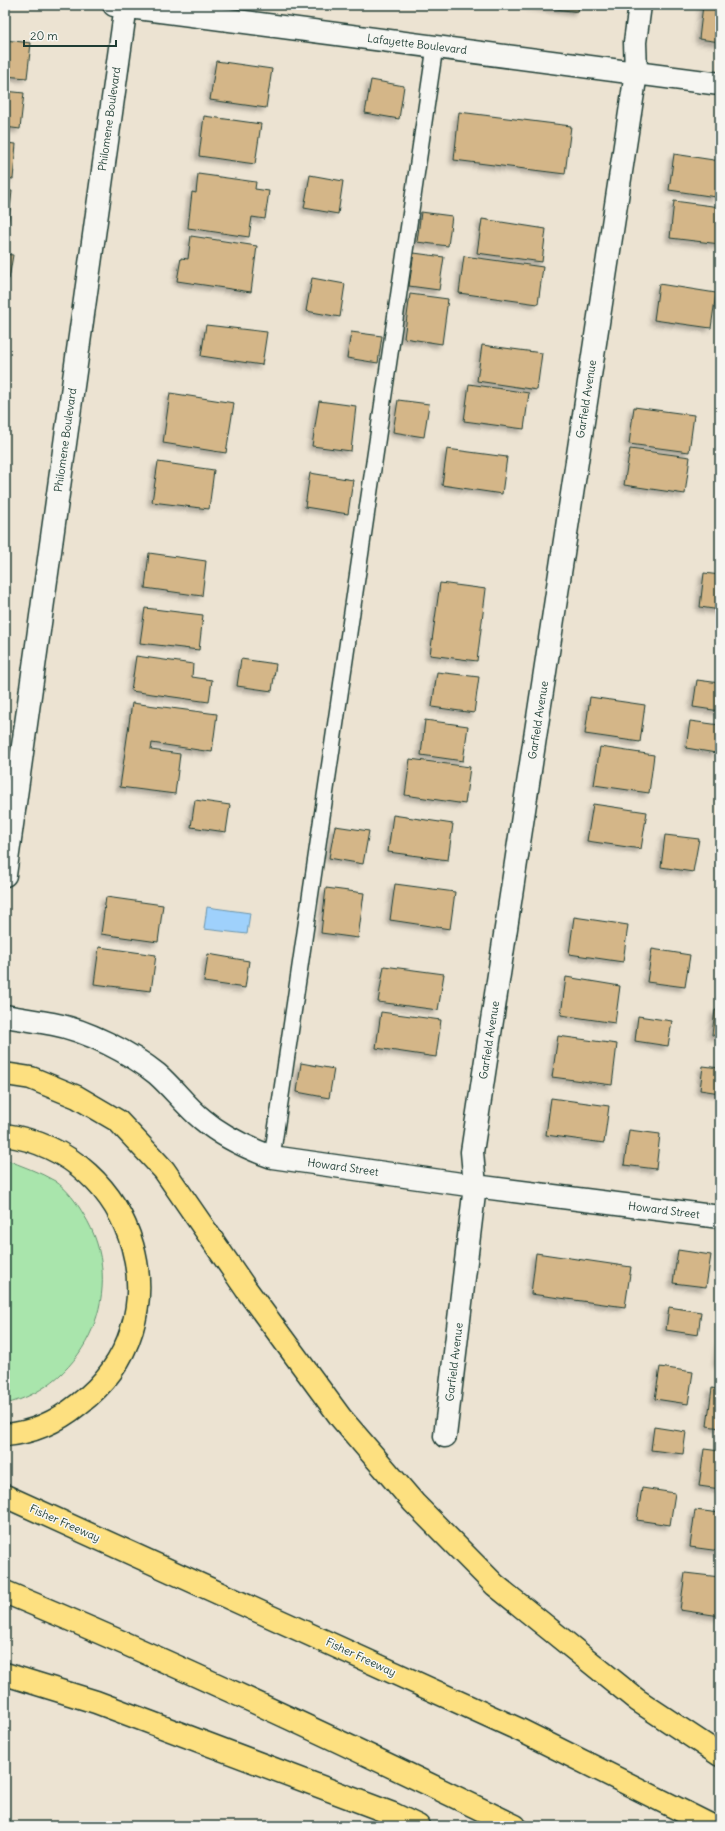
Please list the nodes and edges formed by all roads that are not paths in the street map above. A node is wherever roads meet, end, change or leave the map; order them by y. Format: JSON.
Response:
{"nodes":[{"id":1,"x":640,"y":5,"type":"edge"},
{"id":2,"x":122,"y":6,"type":"edge"},
{"id":3,"x":434,"y":46,"type":"junction"},
{"id":4,"x":636,"y":73,"type":"junction"},
{"id":5,"x":720,"y":84,"type":"edge"},
{"id":6,"x":5,"y":875,"type":"edge"},
{"id":7,"x":5,"y":1016,"type":"edge"},
{"id":8,"x":5,"y":1074,"type":"edge"},
{"id":9,"x":5,"y":1136,"type":"edge"},
{"id":10,"x":272,"y":1157,"type":"junction"},
{"id":11,"x":475,"y":1186,"type":"junction"},
{"id":12,"x":720,"y":1217,"type":"edge"},
{"id":13,"x":5,"y":1435,"type":"edge"},
{"id":14,"x":445,"y":1436,"type":"dead end"},
{"id":15,"x":5,"y":1496,"type":"edge"},
{"id":16,"x":5,"y":1592,"type":"edge"},
{"id":17,"x":5,"y":1674,"type":"edge"},
{"id":18,"x":720,"y":1755,"type":"edge"},
{"id":19,"x":418,"y":1826,"type":"edge"},
{"id":20,"x":515,"y":1826,"type":"edge"},
{"id":21,"x":712,"y":1826,"type":"edge"}],
"edges":[{"from":1,"to":4,"type":"street","name":"Garfield Avenue"},
{"from":2,"to":3,"type":"street","name":"Lafayette Boulevard"},
{"from":2,"to":6,"type":"street","name":"Philomene Boulevard"},
{"from":3,"to":4,"type":"street","name":"Lafayette Boulevard"},
{"from":3,"to":10,"type":"lane"},
{"from":4,"to":5,"type":"street","name":"Lafayette Boulevard"},
{"from":4,"to":11,"type":"street","name":"Garfield Avenue"},
{"from":7,"to":10,"type":"street","name":"Howard Street"},
{"from":8,"to":18,"type":"highway"},
{"from":9,"to":13,"type":"highway"},
{"from":10,"to":11,"type":"street","name":"Howard Street"},
{"from":11,"to":12,"type":"street","name":"Howard Street"},
{"from":11,"to":14,"type":"street","name":"Garfield Avenue"},
{"from":15,"to":21,"type":"highway","name":"Fisher Freeway"},
{"from":16,"to":20,"type":"highway"},
{"from":17,"to":19,"type":"highway"}]}
